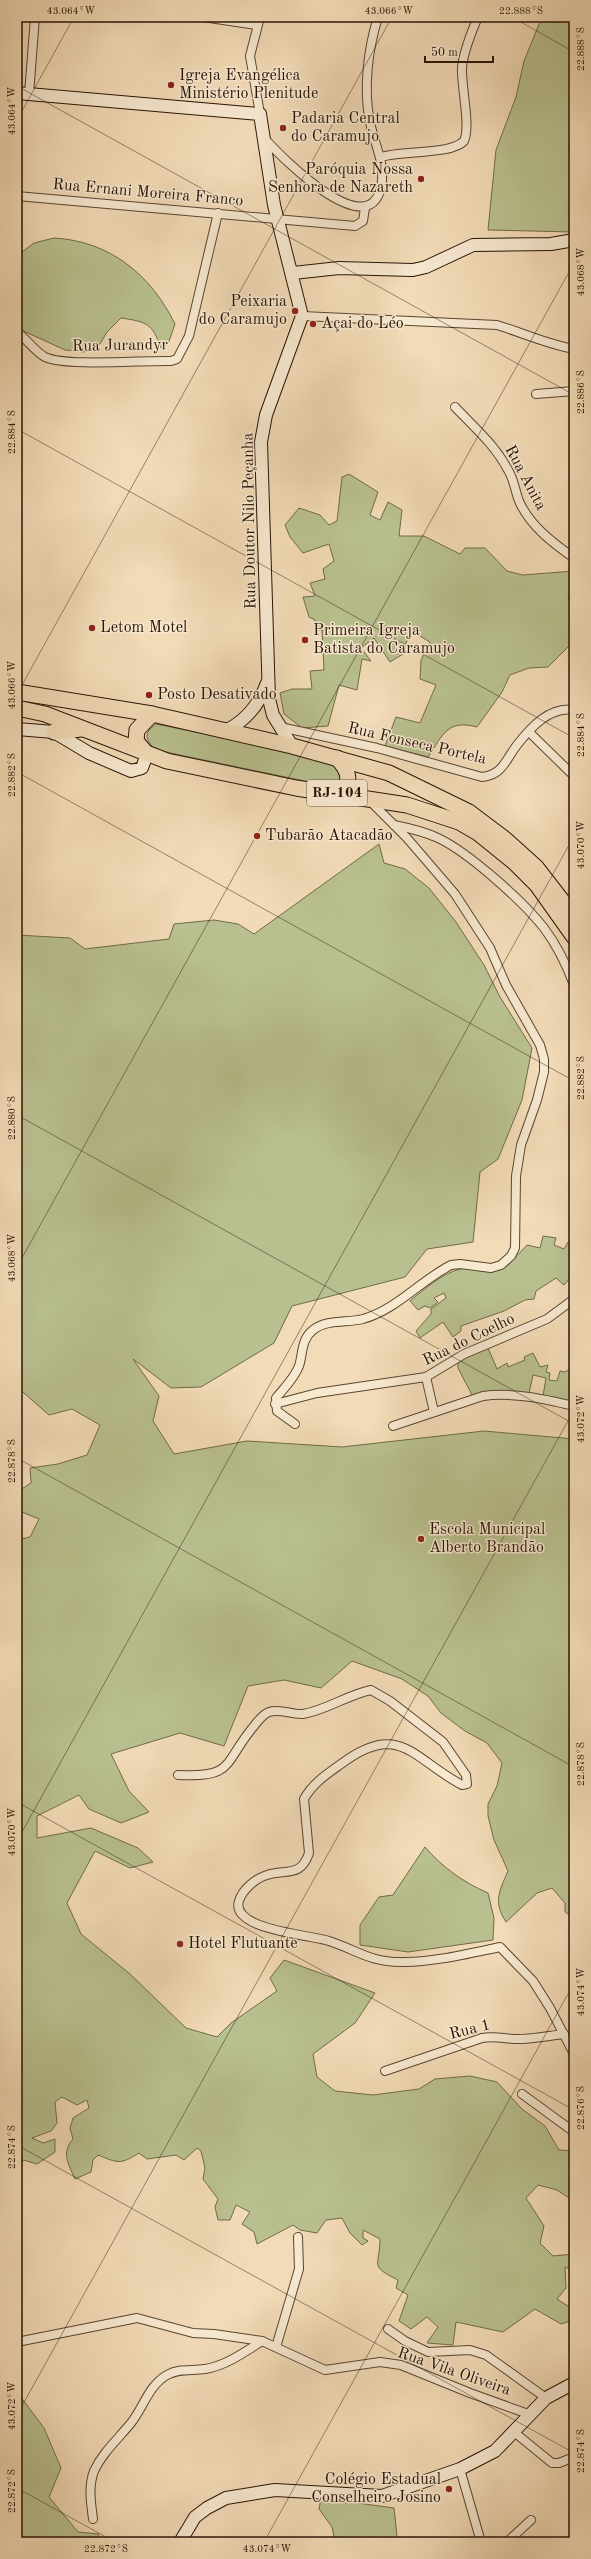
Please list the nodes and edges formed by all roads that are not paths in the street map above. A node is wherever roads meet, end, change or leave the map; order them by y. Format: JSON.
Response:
{"nodes":[{"id":1,"x":35,"y":17,"type":"edge"},
{"id":2,"x":203,"y":17,"type":"edge"},
{"id":3,"x":378,"y":17,"type":"edge"},
{"id":4,"x":478,"y":17,"type":"edge"},
{"id":5,"x":259,"y":21,"type":"edge"},
{"id":6,"x":17,"y":93,"type":"edge"},
{"id":7,"x":29,"y":94,"type":"junction"},
{"id":8,"x":260,"y":114,"type":"junction"},
{"id":9,"x":264,"y":138,"type":"junction"},
{"id":10,"x":381,"y":157,"type":"junction"},
{"id":11,"x":17,"y":196,"type":"edge"},
{"id":12,"x":365,"y":208,"type":"junction"},
{"id":13,"x":218,"y":213,"type":"junction"},
{"id":14,"x":277,"y":218,"type":"junction"},
{"id":15,"x":574,"y":240,"type":"edge"},
{"id":16,"x":293,"y":273,"type":"junction"},
{"id":17,"x":302,"y":316,"type":"junction"},
{"id":18,"x":17,"y":332,"type":"edge"},
{"id":19,"x":574,"y":349,"type":"edge"},
{"id":20,"x":574,"y":391,"type":"edge"},
{"id":21,"x":536,"y":394,"type":"dead end"},
{"id":22,"x":455,"y":407,"type":"dead end"},
{"id":23,"x":574,"y":558,"type":"edge"},
{"id":24,"x":269,"y":678,"type":"junction"},
{"id":25,"x":17,"y":692,"type":"edge"},
{"id":26,"x":17,"y":708,"type":"edge"},
{"id":27,"x":574,"y":710,"type":"edge"},
{"id":28,"x":152,"y":714,"type":"junction"},
{"id":29,"x":280,"y":727,"type":"junction"},
{"id":30,"x":85,"y":729,"type":"junction"},
{"id":31,"x":17,"y":730,"type":"edge"},
{"id":32,"x":225,"y":731,"type":"junction"},
{"id":33,"x":54,"y":732,"type":"junction"},
{"id":34,"x":529,"y":732,"type":"junction"},
{"id":35,"x":292,"y":746,"type":"junction"},
{"id":36,"x":147,"y":754,"type":"junction"},
{"id":37,"x":337,"y":758,"type":"junction"},
{"id":38,"x":573,"y":773,"type":"edge"},
{"id":39,"x":336,"y":793,"type":"junction"},
{"id":40,"x":367,"y":798,"type":"junction"},
{"id":41,"x":393,"y":825,"type":"junction"},
{"id":42,"x":574,"y":916,"type":"edge"},
{"id":43,"x":574,"y":937,"type":"edge"},
{"id":44,"x":574,"y":985,"type":"edge"},
{"id":45,"x":574,"y":1299,"type":"edge"},
{"id":46,"x":426,"y":1377,"type":"junction"},
{"id":47,"x":275,"y":1404,"type":"junction"},
{"id":48,"x":574,"y":1406,"type":"edge"},
{"id":49,"x":434,"y":1412,"type":"junction"},
{"id":50,"x":295,"y":1424,"type":"dead end"},
{"id":51,"x":393,"y":1426,"type":"dead end"},
{"id":52,"x":178,"y":1775,"type":"dead end"},
{"id":53,"x":564,"y":2034,"type":"junction"},
{"id":54,"x":574,"y":2054,"type":"edge"},
{"id":55,"x":385,"y":2072,"type":"dead end"},
{"id":56,"x":522,"y":2094,"type":"dead end"},
{"id":57,"x":574,"y":2132,"type":"edge"},
{"id":58,"x":298,"y":2237,"type":"dead end"},
{"id":59,"x":388,"y":2329,"type":"dead end"},
{"id":60,"x":262,"y":2341,"type":"junction"},
{"id":61,"x":17,"y":2342,"type":"edge"},
{"id":62,"x":276,"y":2347,"type":"junction"},
{"id":63,"x":574,"y":2383,"type":"edge"},
{"id":64,"x":546,"y":2398,"type":"junction"},
{"id":65,"x":531,"y":2415,"type":"junction"},
{"id":66,"x":514,"y":2432,"type":"junction"},
{"id":67,"x":574,"y":2457,"type":"edge"},
{"id":68,"x":460,"y":2470,"type":"junction"},
{"id":69,"x":93,"y":2519,"type":"dead end"},
{"id":70,"x":531,"y":2520,"type":"dead end"},
{"id":71,"x":180,"y":2542,"type":"edge"},
{"id":72,"x":481,"y":2542,"type":"edge"},
{"id":73,"x":507,"y":2542,"type":"edge"}],
"edges":[{"from":1,"to":7,"type":"street"},
{"from":2,"to":5,"type":"street"},
{"from":3,"to":10,"type":"street"},
{"from":4,"to":10,"type":"street"},
{"from":5,"to":8,"type":"street"},
{"from":6,"to":7,"type":"street"},
{"from":7,"to":8,"type":"street"},
{"from":8,"to":9,"type":"street"},
{"from":9,"to":12,"type":"street"},
{"from":9,"to":14,"type":"street"},
{"from":10,"to":12,"type":"street"},
{"from":11,"to":13,"type":"street","name":"Rua Ernani Moreira Franco"},
{"from":12,"to":14,"type":"street","name":"Rua Ernani Moreira Franco"},
{"from":13,"to":14,"type":"street","name":"Rua Ernani Moreira Franco"},
{"from":13,"to":18,"type":"street","name":"Rua Jurandyr"},
{"from":14,"to":16,"type":"street"},
{"from":15,"to":16,"type":"street"},
{"from":16,"to":17,"type":"street"},
{"from":17,"to":19,"type":"street"},
{"from":17,"to":24,"type":"street","name":"Rua Doutor Nilo Peçanha"},
{"from":20,"to":21,"type":"street"},
{"from":22,"to":23,"type":"street","name":"Rua Anita"},
{"from":24,"to":29,"type":"street","name":"Rua Doutor Nilo Peçanha"},
{"from":24,"to":32,"type":"street","name":"Rua Doutor Nilo Peçanha"},
{"from":25,"to":28,"type":"highway","number":"RJ-104"},
{"from":26,"to":30,"type":"highway","number":"RJ-104"},
{"from":27,"to":34,"type":"street","name":"Rua Fonseca Portela"},
{"from":28,"to":32,"type":"highway","number":"RJ-104"},
{"from":28,"to":36,"type":"highway"},
{"from":29,"to":34,"type":"street","name":"Rua Fonseca Portela"},
{"from":29,"to":35,"type":"street","name":"Rua Doutor Nilo Peçanha"},
{"from":30,"to":33,"type":"highway"},
{"from":30,"to":36,"type":"highway","number":"RJ-104"},
{"from":31,"to":33,"type":"street"},
{"from":32,"to":35,"type":"highway","number":"RJ-104"},
{"from":33,"to":36,"type":"street"},
{"from":34,"to":38,"type":"street"},
{"from":35,"to":37,"type":"highway","number":"RJ-104"},
{"from":36,"to":39,"type":"highway","number":"RJ-104"},
{"from":37,"to":39,"type":"highway"},
{"from":37,"to":42,"type":"highway","number":"RJ-104"},
{"from":39,"to":40,"type":"highway","number":"RJ-104"},
{"from":40,"to":41,"type":"street"},
{"from":40,"to":43,"type":"highway","number":"RJ-104"},
{"from":41,"to":44,"type":"street"},
{"from":41,"to":47,"type":"street"},
{"from":45,"to":46,"type":"street","name":"Rua do Coelho"},
{"from":46,"to":47,"type":"street","name":"Rua do Coelho"},
{"from":46,"to":49,"type":"street"},
{"from":47,"to":50,"type":"street"},
{"from":48,"to":49,"type":"street"},
{"from":49,"to":51,"type":"street"},
{"from":52,"to":53,"type":"street"},
{"from":53,"to":54,"type":"street"},
{"from":53,"to":55,"type":"street","name":"Rua 1"},
{"from":56,"to":57,"type":"street"},
{"from":58,"to":62,"type":"street"},
{"from":59,"to":64,"type":"street"},
{"from":60,"to":61,"type":"street","name":"Rua Vila Oliveira"},
{"from":60,"to":62,"type":"street","name":"Rua Vila Oliveira"},
{"from":60,"to":69,"type":"street"},
{"from":62,"to":65,"type":"street","name":"Rua Vila Oliveira"},
{"from":63,"to":64,"type":"street"},
{"from":64,"to":65,"type":"street"},
{"from":65,"to":66,"type":"street"},
{"from":66,"to":67,"type":"street"},
{"from":66,"to":68,"type":"street"},
{"from":68,"to":71,"type":"street"},
{"from":68,"to":72,"type":"street"},
{"from":70,"to":73,"type":"street"}]}
